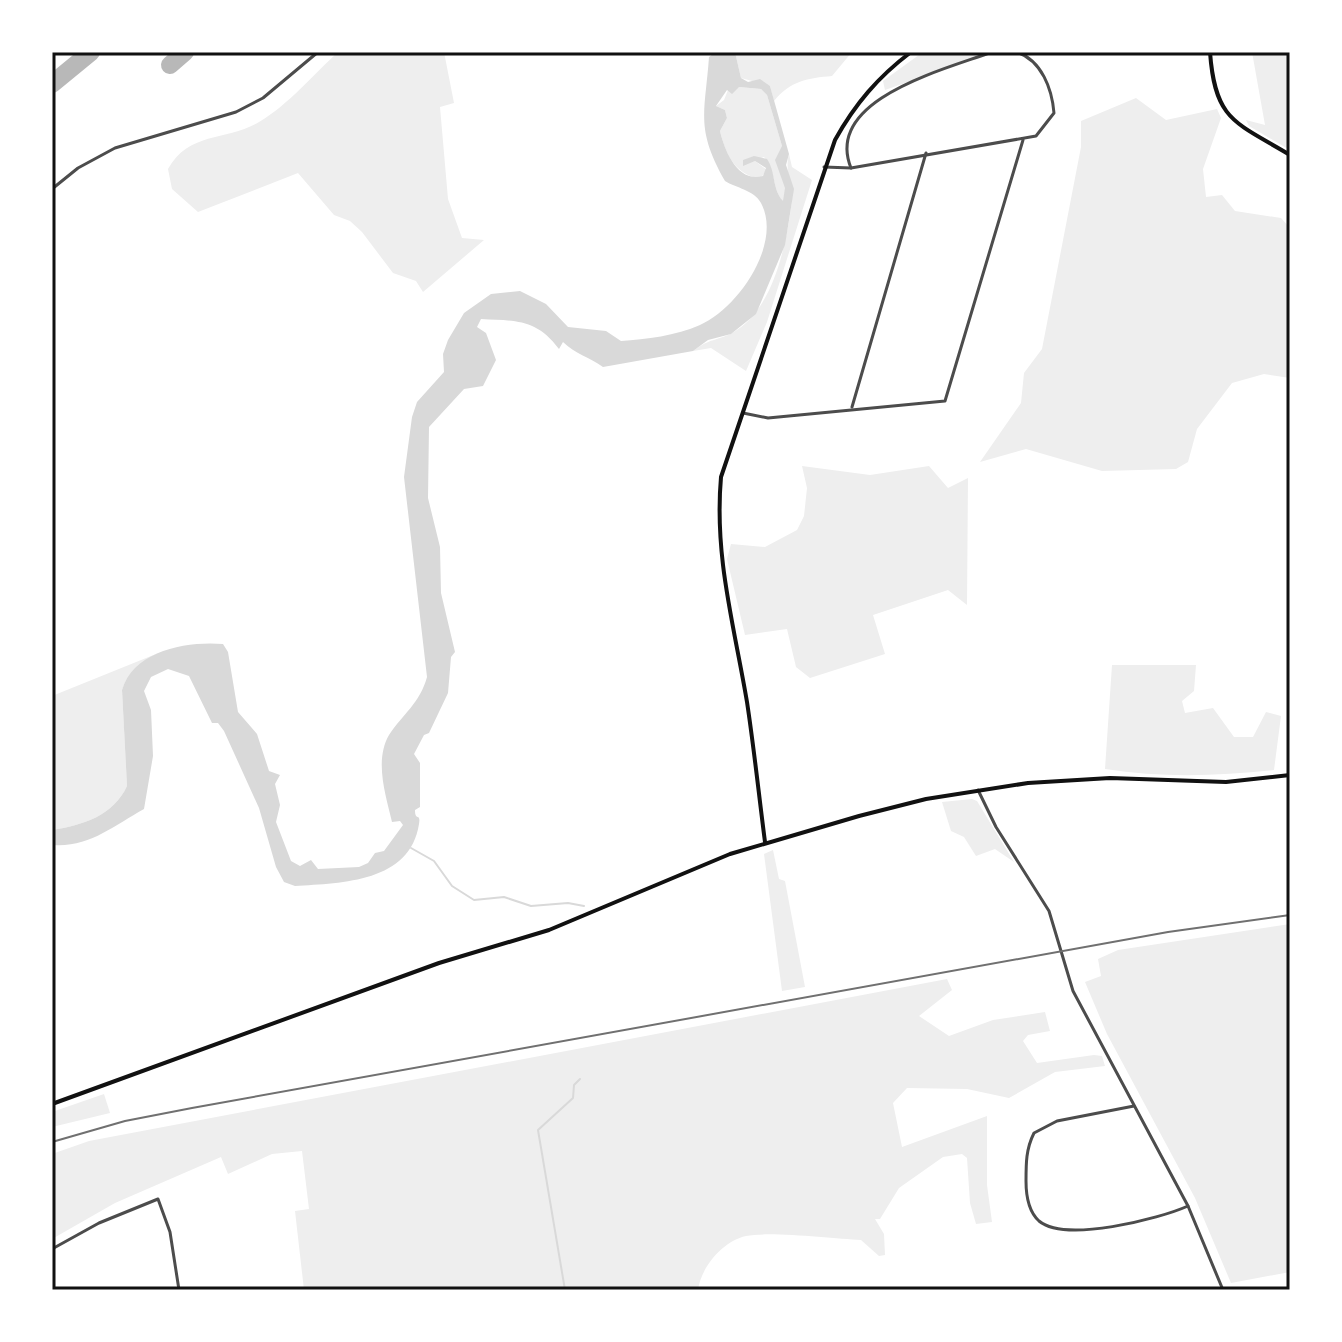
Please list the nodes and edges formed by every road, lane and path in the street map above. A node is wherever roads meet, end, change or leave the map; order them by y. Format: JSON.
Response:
{"nodes":[{"id":1,"x":318,"y":52,"type":"edge"},
{"id":2,"x":911,"y":52,"type":"edge"},
{"id":3,"x":992,"y":52,"type":"edge"},
{"id":4,"x":1017,"y":52,"type":"edge"},
{"id":5,"x":1210,"y":52,"type":"edge"},
{"id":6,"x":1023,"y":140,"type":"junction"},
{"id":7,"x":926,"y":153,"type":"junction"},
{"id":8,"x":1290,"y":155,"type":"edge"},
{"id":9,"x":824,"y":167,"type":"junction"},
{"id":10,"x":851,"y":168,"type":"junction"},
{"id":11,"x":52,"y":189,"type":"edge"},
{"id":12,"x":852,"y":408,"type":"junction"},
{"id":13,"x":741,"y":413,"type":"junction"},
{"id":14,"x":1290,"y":775,"type":"edge"},
{"id":15,"x":978,"y":790,"type":"junction"},
{"id":16,"x":765,"y":842,"type":"junction"},
{"id":17,"x":52,"y":1104,"type":"edge"},
{"id":18,"x":1135,"y":1106,"type":"junction"},
{"id":19,"x":1188,"y":1206,"type":"junction"},
{"id":20,"x":52,"y":1249,"type":"edge"},
{"id":21,"x":179,"y":1290,"type":"edge"},
{"id":22,"x":1223,"y":1290,"type":"edge"}],
"edges":[{"from":1,"to":11,"type":"street"},
{"from":2,"to":9,"type":"main road"},
{"from":3,"to":10,"type":"street"},
{"from":4,"to":6,"type":"street"},
{"from":5,"to":8,"type":"main road"},
{"from":6,"to":7,"type":"street"},
{"from":6,"to":12,"type":"street"},
{"from":7,"to":10,"type":"street"},
{"from":7,"to":12,"type":"street"},
{"from":9,"to":10,"type":"street"},
{"from":9,"to":13,"type":"main road"},
{"from":12,"to":13,"type":"street"},
{"from":13,"to":16,"type":"main road"},
{"from":14,"to":15,"type":"main road"},
{"from":15,"to":16,"type":"main road"},
{"from":15,"to":18,"type":"street"},
{"from":16,"to":17,"type":"main road"},
{"from":18,"to":19,"type":"street"},
{"from":18,"to":19,"type":"street"},
{"from":19,"to":22,"type":"street"},
{"from":20,"to":21,"type":"street"}]}
